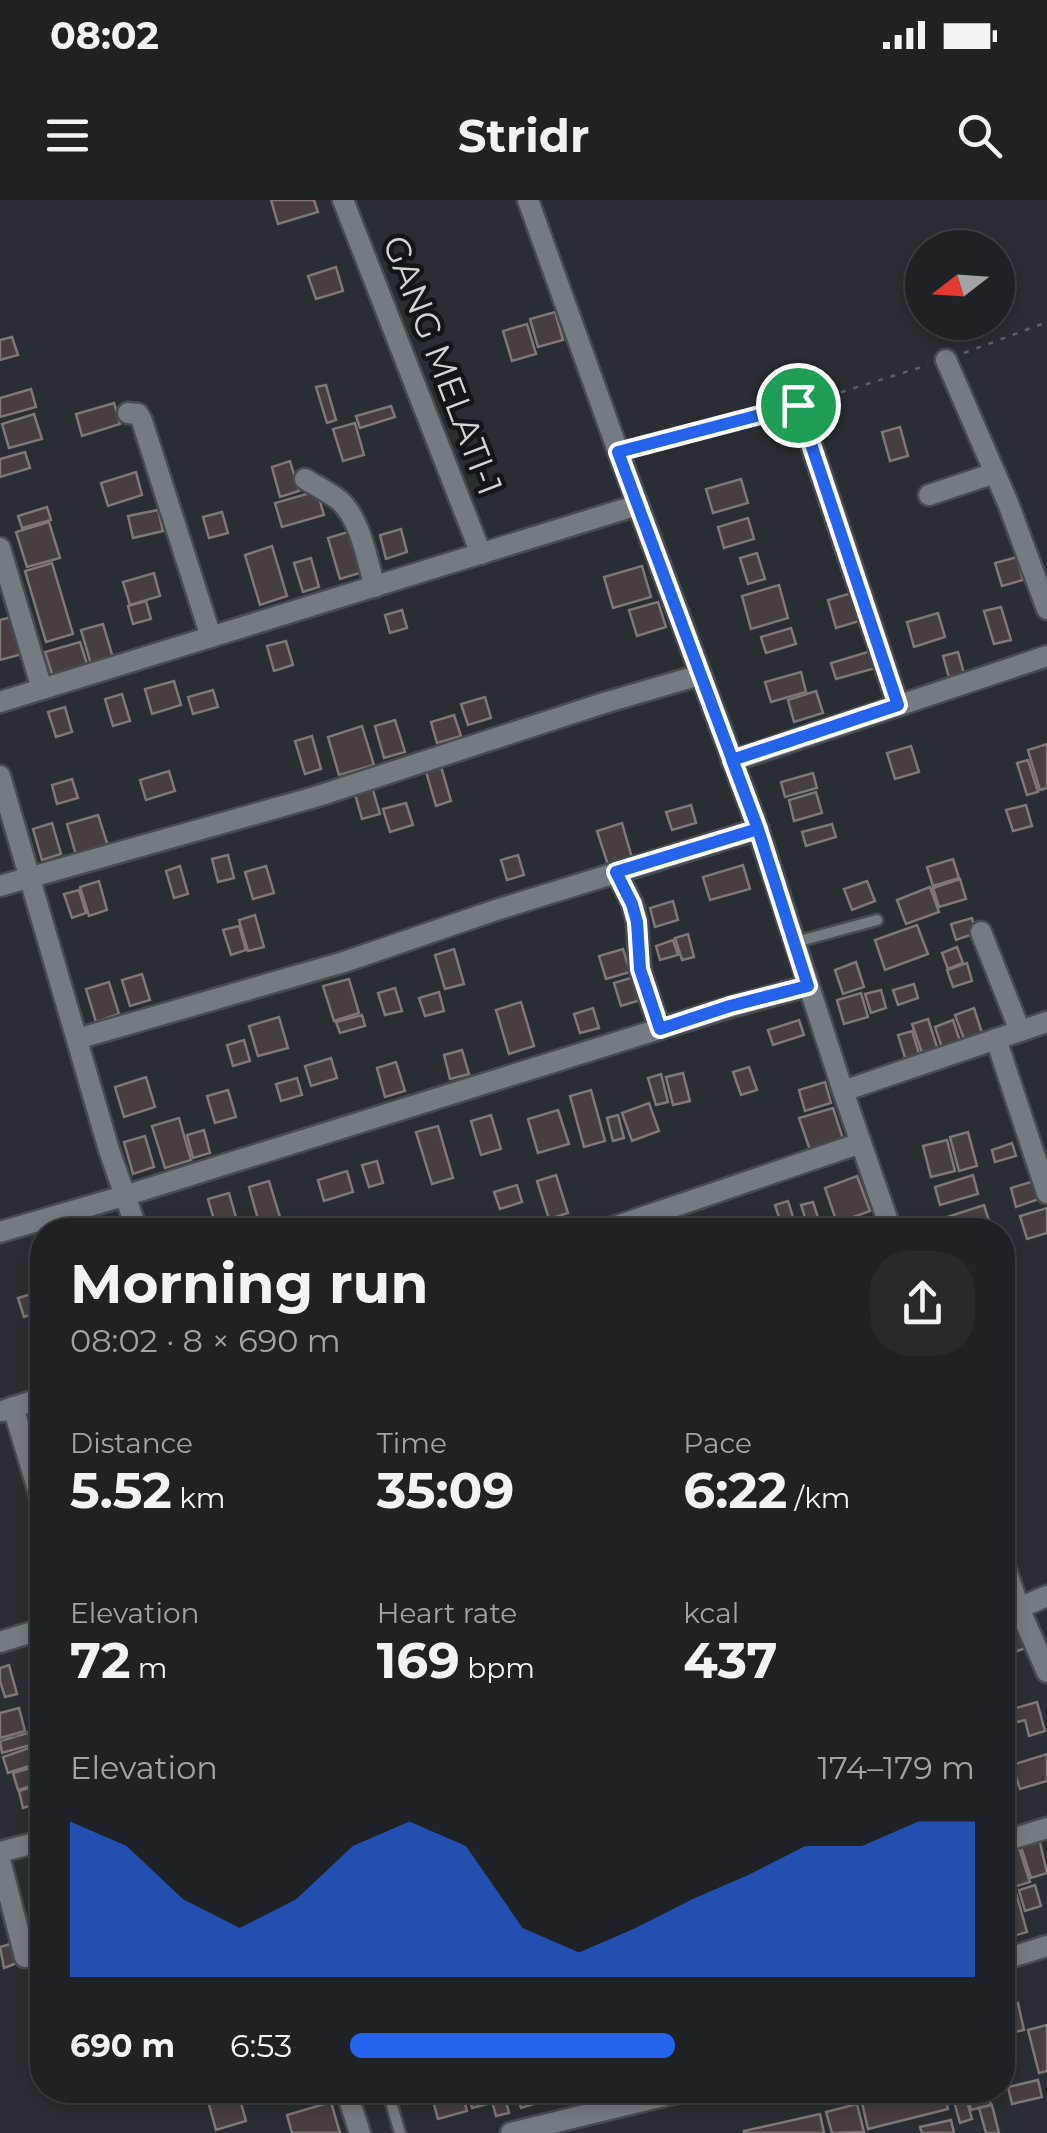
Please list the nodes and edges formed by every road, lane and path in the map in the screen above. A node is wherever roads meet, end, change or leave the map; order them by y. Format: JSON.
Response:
{"nodes":[{"id":1,"x":344,"y":200,"type":"edge"},
{"id":2,"x":528,"y":200,"type":"edge"},
{"id":3,"x":1047,"y":322,"type":"edge"},
{"id":4,"x":946,"y":360,"type":"junction"},
{"id":5,"x":798,"y":405,"type":"junction"},
{"id":6,"x":128,"y":413,"type":"dead end"},
{"id":7,"x":618,"y":452,"type":"junction"},
{"id":8,"x":995,"y":473,"type":"junction"},
{"id":9,"x":305,"y":479,"type":"dead end"},
{"id":10,"x":929,"y":495,"type":"dead end"},
{"id":11,"x":638,"y":506,"type":"junction"},
{"id":12,"x":0,"y":548,"type":"edge"},
{"id":13,"x":481,"y":554,"type":"junction"},
{"id":14,"x":375,"y":587,"type":"junction"},
{"id":15,"x":1047,"y":610,"type":"edge"},
{"id":16,"x":211,"y":637,"type":"junction"},
{"id":17,"x":1047,"y":656,"type":"edge"},
{"id":18,"x":700,"y":676,"type":"junction"},
{"id":19,"x":42,"y":689,"type":"junction"},
{"id":20,"x":0,"y":702,"type":"edge"},
{"id":21,"x":898,"y":705,"type":"junction"},
{"id":22,"x":732,"y":760,"type":"junction"},
{"id":23,"x":0,"y":776,"type":"edge"},
{"id":24,"x":758,"y":829,"type":"junction"},
{"id":25,"x":616,"y":872,"type":"junction"},
{"id":26,"x":30,"y":877,"type":"junction"},
{"id":27,"x":0,"y":886,"type":"edge"},
{"id":28,"x":877,"y":920,"type":"dead end"},
{"id":29,"x":981,"y":932,"type":"dead end"},
{"id":30,"x":796,"y":942,"type":"junction"},
{"id":31,"x":808,"y":986,"type":"junction"},
{"id":32,"x":1047,"y":1022,"type":"edge"},
{"id":33,"x":660,"y":1029,"type":"junction"},
{"id":34,"x":1020,"y":1031,"type":"junction"},
{"id":35,"x":77,"y":1039,"type":"junction"},
{"id":36,"x":996,"y":1040,"type":"junction"},
{"id":37,"x":842,"y":1091,"type":"junction"},
{"id":38,"x":861,"y":1143,"type":"junction"},
{"id":39,"x":1047,"y":1194,"type":"edge"},
{"id":40,"x":124,"y":1196,"type":"junction"},
{"id":41,"x":48,"y":1218,"type":"edge"},
{"id":42,"x":132,"y":1218,"type":"edge"},
{"id":43,"x":640,"y":1218,"type":"edge"},
{"id":44,"x":887,"y":1218,"type":"edge"},
{"id":45,"x":30,"y":1223,"type":"edge"},
{"id":46,"x":0,"y":1232,"type":"edge"},
{"id":47,"x":7,"y":1409,"type":"edge"},
{"id":48,"x":30,"y":1471,"type":"edge"},
{"id":49,"x":1015,"y":1596,"type":"edge"},
{"id":50,"x":1047,"y":1596,"type":"edge"},
{"id":51,"x":1019,"y":1608,"type":"junction"},
{"id":52,"x":30,"y":1633,"type":"edge"},
{"id":53,"x":0,"y":1642,"type":"edge"},
{"id":54,"x":1047,"y":1672,"type":"edge"},
{"id":55,"x":30,"y":1731,"type":"edge"},
{"id":56,"x":0,"y":1740,"type":"edge"},
{"id":57,"x":1047,"y":1828,"type":"edge"},
{"id":58,"x":1015,"y":1838,"type":"edge"},
{"id":59,"x":30,"y":1844,"type":"edge"},
{"id":60,"x":0,"y":1852,"type":"edge"},
{"id":61,"x":0,"y":1860,"type":"edge"},
{"id":62,"x":1047,"y":1946,"type":"edge"},
{"id":63,"x":1015,"y":1956,"type":"edge"},
{"id":64,"x":26,"y":1957,"type":"dead end"},
{"id":65,"x":350,"y":2103,"type":"edge"},
{"id":66,"x":391,"y":2103,"type":"edge"},
{"id":67,"x":593,"y":2103,"type":"edge"},
{"id":68,"x":633,"y":2103,"type":"edge"},
{"id":69,"x":595,"y":2112,"type":"junction"},
{"id":70,"x":559,"y":2127,"type":"edge"},
{"id":71,"x":360,"y":2133,"type":"edge"},
{"id":72,"x":400,"y":2133,"type":"edge"},
{"id":73,"x":512,"y":2133,"type":"edge"}],
"edges":[{"from":1,"to":13,"type":"street","name":"GANG MELATI-1"},
{"from":2,"to":7,"type":"street"},
{"from":3,"to":4,"type":"path"},
{"from":4,"to":5,"type":"path"},
{"from":4,"to":8,"type":"street"},
{"from":5,"to":7,"type":"path"},
{"from":5,"to":21,"type":"street"},
{"from":6,"to":16,"type":"street"},
{"from":7,"to":11,"type":"street"},
{"from":8,"to":10,"type":"street"},
{"from":8,"to":15,"type":"street"},
{"from":9,"to":14,"type":"street"},
{"from":11,"to":13,"type":"street"},
{"from":11,"to":18,"type":"street"},
{"from":12,"to":19,"type":"street"},
{"from":13,"to":14,"type":"street"},
{"from":14,"to":16,"type":"street"},
{"from":16,"to":19,"type":"street"},
{"from":17,"to":21,"type":"street"},
{"from":18,"to":22,"type":"street"},
{"from":18,"to":26,"type":"street"},
{"from":19,"to":20,"type":"street"},
{"from":21,"to":22,"type":"street"},
{"from":22,"to":24,"type":"street"},
{"from":23,"to":26,"type":"street"},
{"from":24,"to":25,"type":"street"},
{"from":24,"to":30,"type":"street"},
{"from":25,"to":33,"type":"street"},
{"from":25,"to":35,"type":"street"},
{"from":26,"to":27,"type":"street"},
{"from":26,"to":35,"type":"street"},
{"from":28,"to":30,"type":"lane"},
{"from":29,"to":34,"type":"street"},
{"from":30,"to":31,"type":"street"},
{"from":31,"to":33,"type":"street"},
{"from":31,"to":37,"type":"street"},
{"from":32,"to":34,"type":"street"},
{"from":33,"to":40,"type":"street"},
{"from":34,"to":36,"type":"street"},
{"from":35,"to":40,"type":"street"},
{"from":36,"to":37,"type":"street"},
{"from":36,"to":39,"type":"street"},
{"from":37,"to":38,"type":"street"},
{"from":38,"to":43,"type":"street"},
{"from":38,"to":44,"type":"street"},
{"from":40,"to":41,"type":"street"},
{"from":40,"to":42,"type":"street"},
{"from":45,"to":46,"type":"street"},
{"from":47,"to":48,"type":"street"},
{"from":49,"to":51,"type":"street"},
{"from":50,"to":51,"type":"street"},
{"from":51,"to":54,"type":"street"},
{"from":52,"to":53,"type":"street"},
{"from":55,"to":56,"type":"path"},
{"from":57,"to":58,"type":"street"},
{"from":59,"to":60,"type":"street"},
{"from":61,"to":64,"type":"street"},
{"from":62,"to":63,"type":"street"},
{"from":65,"to":71,"type":"street"},
{"from":66,"to":72,"type":"lane"},
{"from":67,"to":69,"type":"street"},
{"from":68,"to":69,"type":"street"},
{"from":69,"to":70,"type":"street"},
{"from":70,"to":73,"type":"street"}]}
